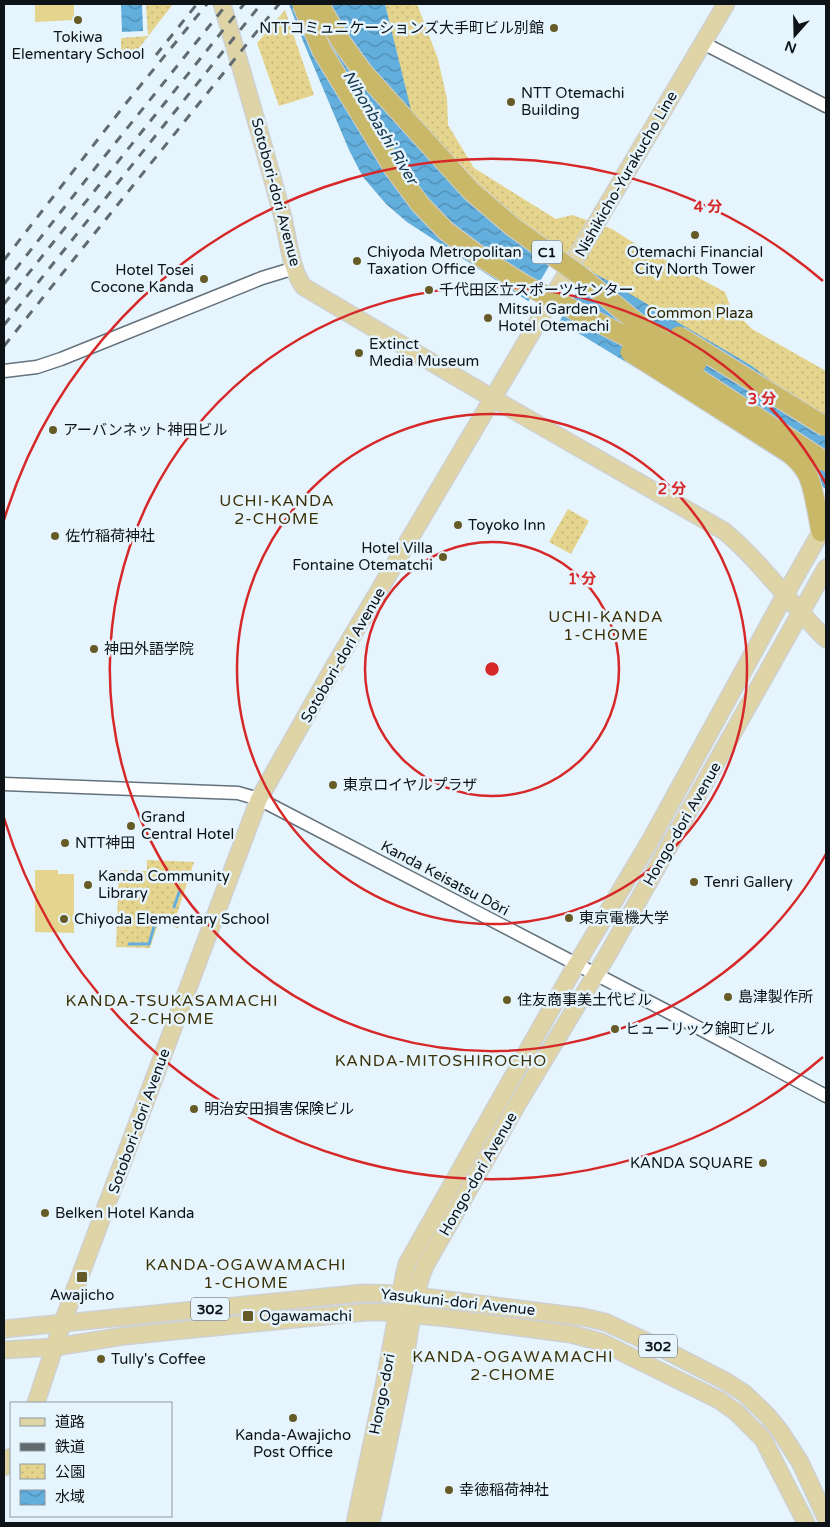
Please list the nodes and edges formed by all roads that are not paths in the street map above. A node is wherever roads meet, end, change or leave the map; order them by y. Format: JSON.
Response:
{"nodes":[{"id":1,"x":222,"y":4,"type":"edge"},
{"id":2,"x":302,"y":4,"type":"edge"},
{"id":3,"x":319,"y":4,"type":"edge"},
{"id":4,"x":726,"y":4,"type":"edge"},
{"id":5,"x":703,"y":43,"type":"junction"},
{"id":6,"x":826,"y":106,"type":"edge"},
{"id":7,"x":573,"y":262,"type":"junction"},
{"id":8,"x":295,"y":268,"type":"junction"},
{"id":9,"x":525,"y":285,"type":"junction"},
{"id":10,"x":4,"y":371,"type":"edge"},
{"id":11,"x":492,"y":398,"type":"junction"},
{"id":12,"x":826,"y":427,"type":"edge"},
{"id":13,"x":826,"y":446,"type":"edge"},
{"id":14,"x":826,"y":462,"type":"edge"},
{"id":15,"x":823,"y":528,"type":"edge"},
{"id":16,"x":826,"y":568,"type":"edge"},
{"id":17,"x":785,"y":595,"type":"junction"},
{"id":18,"x":800,"y":612,"type":"junction"},
{"id":19,"x":826,"y":639,"type":"edge"},
{"id":20,"x":4,"y":784,"type":"edge"},
{"id":21,"x":259,"y":800,"type":"junction"},
{"id":22,"x":576,"y":965,"type":"junction"},
{"id":23,"x":596,"y":975,"type":"junction"},
{"id":24,"x":826,"y":1096,"type":"edge"},
{"id":25,"x":408,"y":1295,"type":"junction"},
{"id":26,"x":405,"y":1314,"type":"junction"},
{"id":27,"x":62,"y":1324,"type":"junction"},
{"id":28,"x":4,"y":1329,"type":"edge"},
{"id":29,"x":55,"y":1347,"type":"junction"},
{"id":30,"x":4,"y":1350,"type":"edge"},
{"id":31,"x":36,"y":1402,"type":"edge"},
{"id":32,"x":826,"y":1518,"type":"edge"},
{"id":33,"x":355,"y":1523,"type":"edge"},
{"id":34,"x":371,"y":1523,"type":"edge"},
{"id":35,"x":806,"y":1523,"type":"edge"}],
"edges":[{"from":1,"to":8,"type":"main road","name":"Sotobori-dori Avenue"},
{"from":2,"to":9,"type":"highway","number":"C1","bridge":true},
{"from":3,"to":7,"type":"highway","number":"C1","bridge":true},
{"from":4,"to":5,"type":"main road","name":"Nishikicho-Yurakucho Line"},
{"from":5,"to":6,"type":"street"},
{"from":5,"to":7,"type":"main road","name":"Nishikicho-Yurakucho Line"},
{"from":7,"to":11,"type":"main road","name":"Nishikicho-Yurakucho Line","bridge":true},
{"from":7,"to":12,"type":"highway","bridge":true},
{"from":7,"to":13,"type":"highway","number":"C1","bridge":true},
{"from":8,"to":10,"type":"street"},
{"from":8,"to":11,"type":"main road","name":"Sotobori-dori Avenue"},
{"from":9,"to":14,"type":"highway","number":"C1","bridge":true},
{"from":9,"to":15,"type":"highway","bridge":true},
{"from":11,"to":17,"type":"main road"},
{"from":11,"to":21,"type":"main road","name":"Sotobori-dori Avenue"},
{"from":15,"to":17,"type":"main road","name":"Hongo-dori Avenue"},
{"from":16,"to":18,"type":"main road","name":"Hongo-dori Avenue"},
{"from":17,"to":18,"type":"main road"},
{"from":17,"to":22,"type":"main road","name":"Hongo-dori Avenue"},
{"from":18,"to":19,"type":"main road"},
{"from":18,"to":23,"type":"main road","name":"Hongo-dori Avenue"},
{"from":20,"to":21,"type":"street","name":"Kanda Keisatsu Dōri"},
{"from":21,"to":22,"type":"street","name":"Kanda Keisatsu Dōri"},
{"from":21,"to":27,"type":"main road","name":"Sotobori-dori Avenue"},
{"from":22,"to":23,"type":"street","name":"Kanda Keisatsu Dōri"},
{"from":22,"to":25,"type":"main road","name":"Hongo-dori Avenue"},
{"from":23,"to":24,"type":"street","name":"Kanda Keisatsu Dōri"},
{"from":23,"to":25,"type":"main road","name":"Hongo-dori Avenue"},
{"from":25,"to":26,"type":"main road","name":"Hongo-dori"},
{"from":25,"to":27,"type":"main road","name":"Yasukuni-dori Avenue","number":"302"},
{"from":25,"to":32,"type":"main road","name":"Yasukuni-dori Avenue","number":"302"},
{"from":26,"to":29,"type":"main road","name":"Yasukuni-dori Avenue","number":"302"},
{"from":26,"to":33,"type":"main road","name":"Hongo-dori"},
{"from":26,"to":34,"type":"main road","name":"Hongo-dori"},
{"from":26,"to":35,"type":"main road","name":"Yasukuni-dori Avenue","number":"302"},
{"from":27,"to":28,"type":"main road","name":"Yasukuni-dori Avenue","number":"302"},
{"from":27,"to":29,"type":"main road","name":"Sotobori-dori Avenue"},
{"from":29,"to":30,"type":"main road","name":"Yasukuni-dori Avenue","number":"302"},
{"from":29,"to":31,"type":"main road","name":"Sotobori-dori Avenue"}]}
